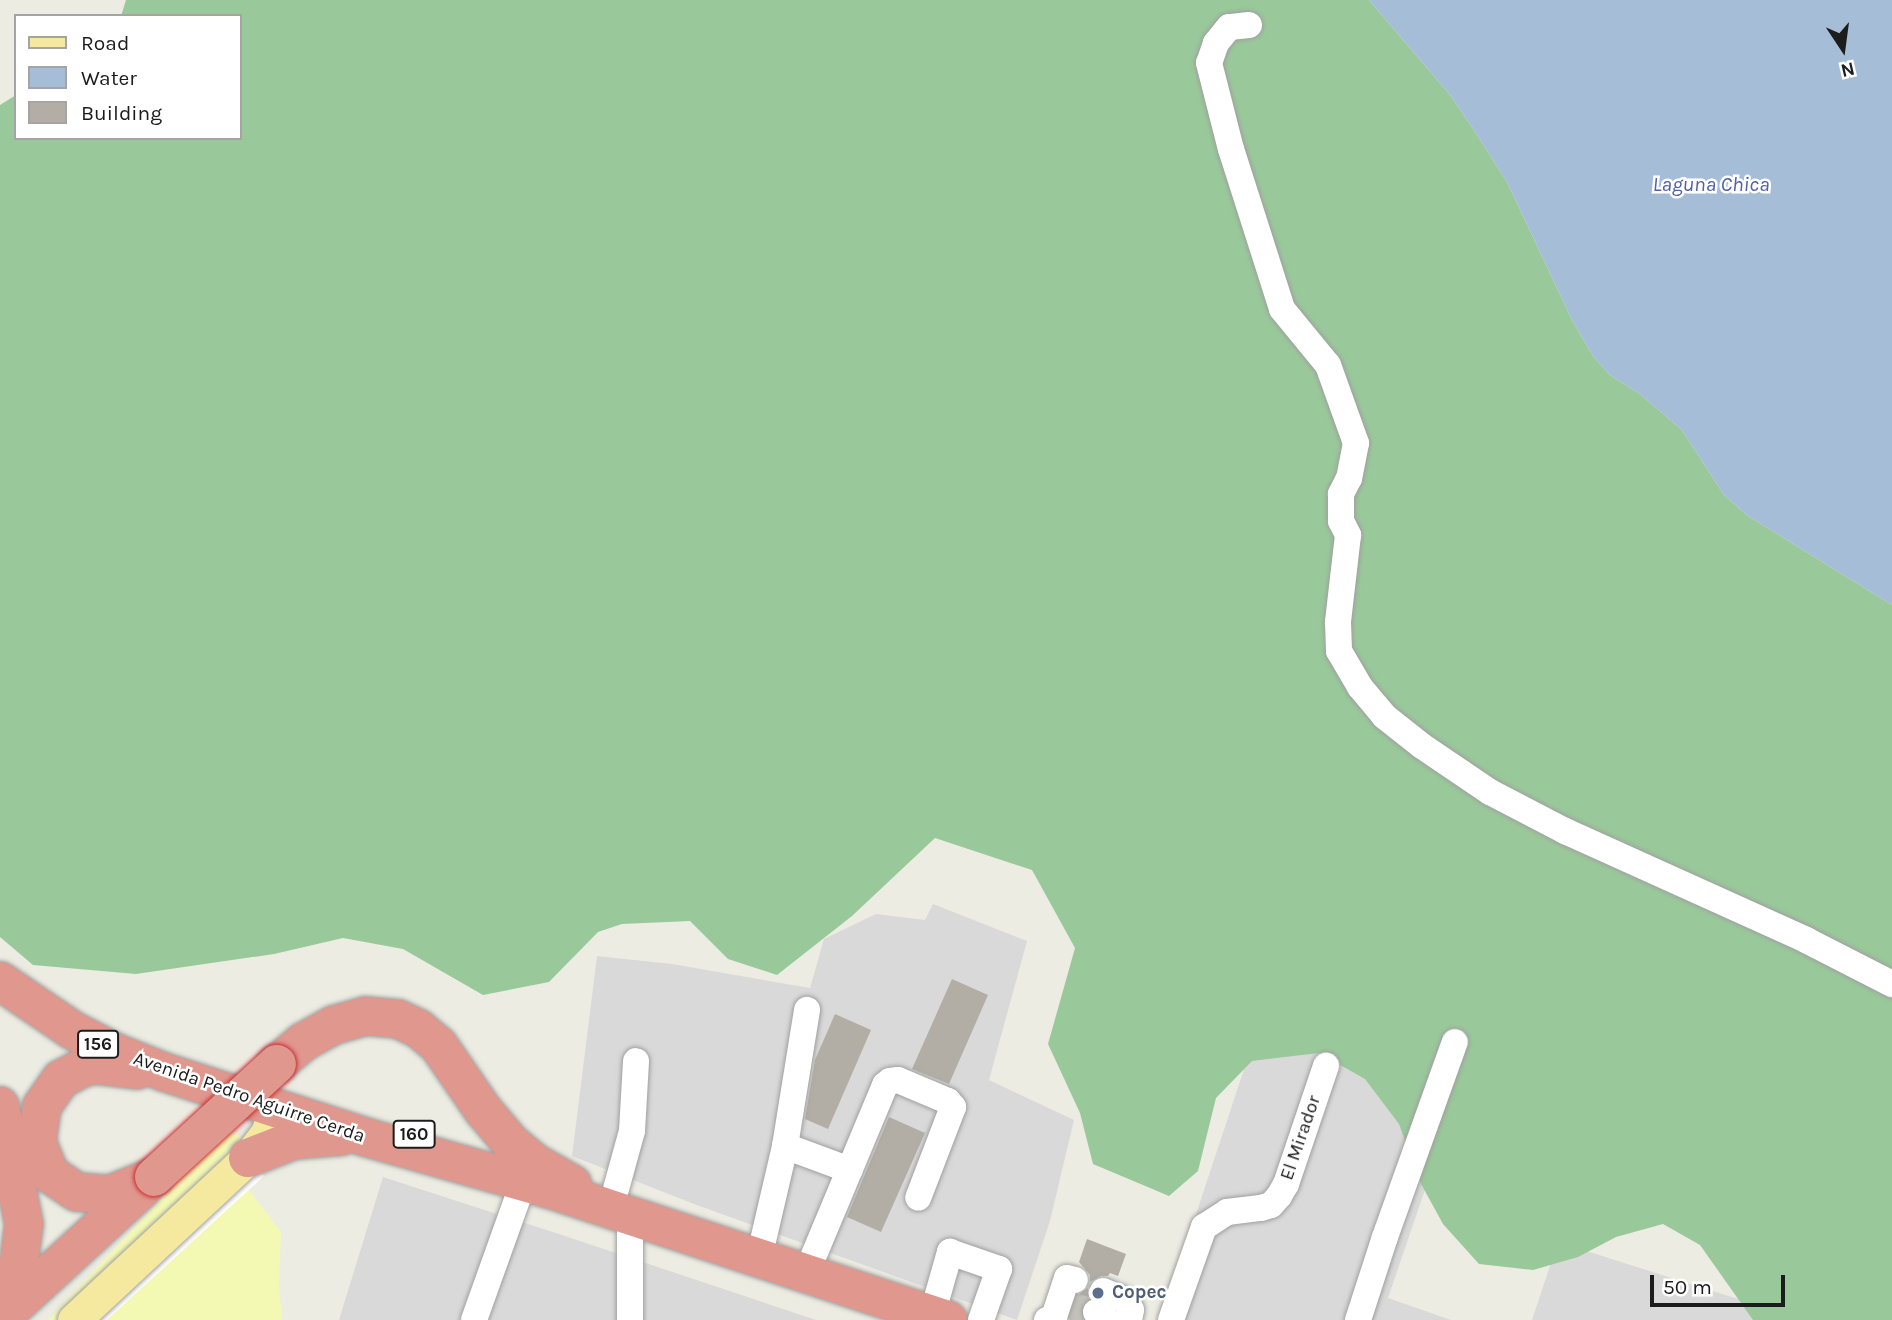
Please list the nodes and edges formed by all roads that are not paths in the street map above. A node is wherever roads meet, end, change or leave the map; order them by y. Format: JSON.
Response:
{"nodes":[{"id":1,"x":1249,"y":25,"type":"dead end"},
{"id":2,"x":0,"y":981,"type":"edge"},
{"id":3,"x":1892,"y":985,"type":"edge"},
{"id":4,"x":38,"y":1005,"type":"junction"},
{"id":5,"x":807,"y":1010,"type":"dead end"},
{"id":6,"x":1455,"y":1041,"type":"dead end"},
{"id":7,"x":636,"y":1062,"type":"dead end"},
{"id":8,"x":1326,"y":1066,"type":"dead end"},
{"id":9,"x":164,"y":1072,"type":"junction"},
{"id":10,"x":275,"y":1087,"type":"junction"},
{"id":11,"x":0,"y":1106,"type":"edge"},
{"id":12,"x":365,"y":1137,"type":"junction"},
{"id":13,"x":785,"y":1146,"type":"junction"},
{"id":14,"x":248,"y":1158,"type":"junction"},
{"id":15,"x":849,"y":1170,"type":"junction"},
{"id":16,"x":155,"y":1177,"type":"junction"},
{"id":17,"x":536,"y":1186,"type":"junction"},
{"id":18,"x":918,"y":1198,"type":"dead end"},
{"id":19,"x":623,"y":1203,"type":"junction"},
{"id":20,"x":759,"y":1258,"type":"junction"},
{"id":21,"x":806,"y":1274,"type":"junction"},
{"id":22,"x":0,"y":1308,"type":"edge"},
{"id":23,"x":1102,"y":1308,"type":"tunnel mouth"},
{"id":24,"x":940,"y":1317,"type":"edge"},
{"id":25,"x":0,"y":1319,"type":"edge"},
{"id":26,"x":74,"y":1320,"type":"edge"},
{"id":27,"x":474,"y":1320,"type":"edge"},
{"id":28,"x":630,"y":1320,"type":"edge"},
{"id":29,"x":981,"y":1320,"type":"edge"},
{"id":30,"x":1129,"y":1320,"type":"edge"},
{"id":31,"x":1171,"y":1320,"type":"edge"},
{"id":32,"x":1358,"y":1320,"type":"edge"}],
"edges":[{"from":1,"to":3,"type":"street"},
{"from":2,"to":4,"type":"highway","number":"156"},
{"from":4,"to":9,"type":"highway","name":"Avenida Pedro Aguirre Cerda","number":"156"},
{"from":4,"to":10,"type":"highway","name":"Avenida Pedro Aguirre Cerda","number":"160"},
{"from":5,"to":13,"type":"street"},
{"from":6,"to":32,"type":"street"},
{"from":7,"to":19,"type":"street"},
{"from":8,"to":31,"type":"street","name":"El Mirador"},
{"from":9,"to":10,"type":"highway","name":"Avenida Pedro Aguirre Cerda","number":"156"},
{"from":9,"to":16,"type":"highway"},
{"from":10,"to":12,"type":"highway","name":"Avenida Pedro Aguirre Cerda","number":"160"},
{"from":10,"to":14,"type":"main road"},
{"from":10,"to":16,"type":"highway","bridge":true},
{"from":10,"to":17,"type":"highway","name":"Avenida Pedro Aguirre Cerda","number":"160"},
{"from":10,"to":19,"type":"highway"},
{"from":11,"to":22,"type":"highway"},
{"from":12,"to":14,"type":"highway"},
{"from":12,"to":17,"type":"highway","name":"Avenida Pedro Aguirre Cerda","number":"160"},
{"from":13,"to":15,"type":"street"},
{"from":13,"to":20,"type":"street"},
{"from":14,"to":26,"type":"main road"},
{"from":15,"to":18,"type":"street"},
{"from":15,"to":21,"type":"street"},
{"from":16,"to":25,"type":"highway"},
{"from":17,"to":19,"type":"highway","name":"Avenida Pedro Aguirre Cerda","number":"160"},
{"from":17,"to":27,"type":"street"},
{"from":19,"to":20,"type":"highway"},
{"from":19,"to":28,"type":"street"},
{"from":20,"to":21,"type":"highway"},
{"from":21,"to":24,"type":"highway"},
{"from":23,"to":30,"type":"street"},
{"from":24,"to":29,"type":"street"}]}
